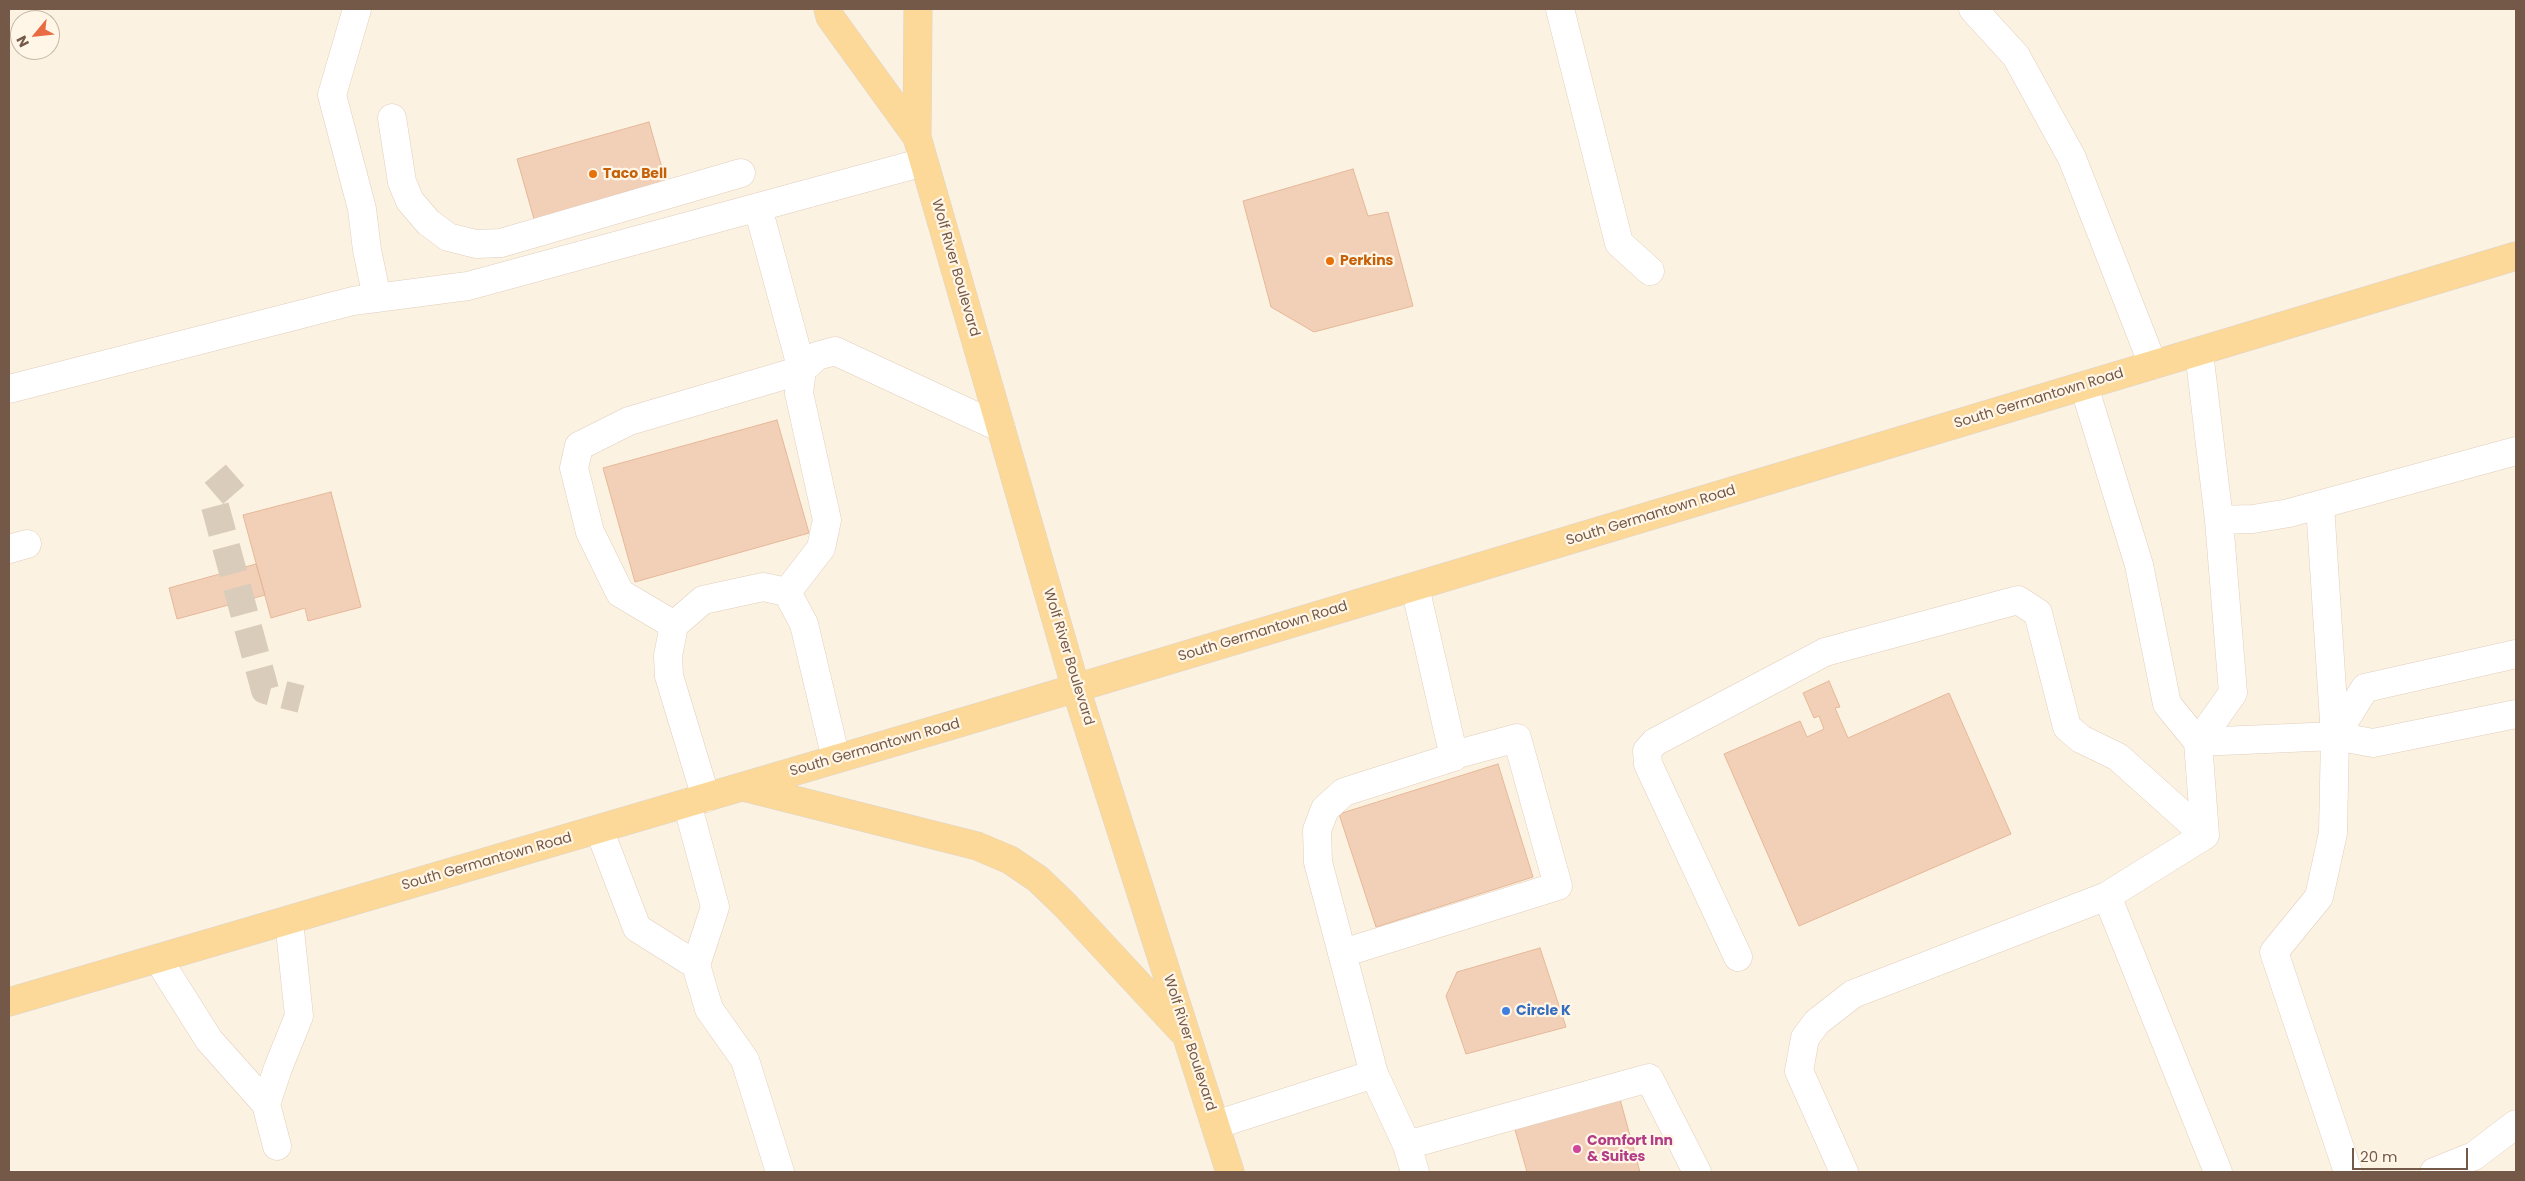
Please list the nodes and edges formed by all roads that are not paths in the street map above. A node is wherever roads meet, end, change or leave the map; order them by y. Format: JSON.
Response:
{"nodes":[{"id":1,"x":357,"y":9,"type":"edge"},
{"id":2,"x":828,"y":9,"type":"edge"},
{"id":3,"x":918,"y":9,"type":"edge"},
{"id":4,"x":1560,"y":9,"type":"edge"},
{"id":5,"x":1973,"y":9,"type":"edge"},
{"id":6,"x":392,"y":118,"type":"dead end"},
{"id":7,"x":921,"y":150,"type":"junction"},
{"id":8,"x":740,"y":173,"type":"dead end"},
{"id":9,"x":758,"y":208,"type":"junction"},
{"id":10,"x":2516,"y":256,"type":"edge"},
{"id":11,"x":1650,"y":271,"type":"dead end"},
{"id":12,"x":377,"y":298,"type":"junction"},
{"id":13,"x":2199,"y":352,"type":"junction"},
{"id":14,"x":2153,"y":365,"type":"junction"},
{"id":15,"x":802,"y":370,"type":"junction"},
{"id":16,"x":2084,"y":386,"type":"junction"},
{"id":17,"x":9,"y":389,"type":"edge"},
{"id":18,"x":1001,"y":428,"type":"junction"},
{"id":19,"x":2516,"y":451,"type":"edge"},
{"id":20,"x":2320,"y":505,"type":"junction"},
{"id":21,"x":2219,"y":520,"type":"junction"},
{"id":22,"x":1414,"y":587,"type":"junction"},
{"id":23,"x":787,"y":592,"type":"junction"},
{"id":24,"x":674,"y":625,"type":"junction"},
{"id":25,"x":2516,"y":654,"type":"edge"},
{"id":26,"x":1076,"y":688,"type":"junction"},
{"id":27,"x":2516,"y":714,"type":"edge"},
{"id":28,"x":2335,"y":736,"type":"junction"},
{"id":29,"x":2198,"y":742,"type":"junction"},
{"id":30,"x":1454,"y":755,"type":"junction"},
{"id":31,"x":836,"y":760,"type":"junction"},
{"id":32,"x":742,"y":787,"type":"junction"},
{"id":33,"x":696,"y":801,"type":"junction"},
{"id":34,"x":599,"y":829,"type":"junction"},
{"id":35,"x":2205,"y":835,"type":"junction"},
{"id":36,"x":2107,"y":896,"type":"junction"},
{"id":37,"x":289,"y":921,"type":"junction"},
{"id":38,"x":1343,"y":953,"type":"junction"},
{"id":39,"x":1738,"y":957,"type":"dead end"},
{"id":40,"x":158,"y":959,"type":"junction"},
{"id":41,"x":696,"y":965,"type":"junction"},
{"id":42,"x":9,"y":1002,"type":"edge"},
{"id":43,"x":1186,"y":1034,"type":"junction"},
{"id":44,"x":1374,"y":1074,"type":"junction"},
{"id":45,"x":266,"y":1104,"type":"junction"},
{"id":46,"x":2516,"y":1124,"type":"edge"},
{"id":47,"x":1215,"y":1125,"type":"junction"},
{"id":48,"x":1407,"y":1145,"type":"junction"},
{"id":49,"x":278,"y":1146,"type":"dead end"},
{"id":50,"x":780,"y":1172,"type":"edge"},
{"id":51,"x":1230,"y":1172,"type":"edge"},
{"id":52,"x":1415,"y":1172,"type":"edge"},
{"id":53,"x":1698,"y":1172,"type":"edge"},
{"id":54,"x":1844,"y":1172,"type":"edge"},
{"id":55,"x":2218,"y":1172,"type":"edge"},
{"id":56,"x":2348,"y":1172,"type":"edge"},
{"id":57,"x":2434,"y":1172,"type":"edge"}],
"edges":[{"from":1,"to":12,"type":"street"},
{"from":2,"to":7,"type":"main road","name":"Wolf River Boulevard"},
{"from":3,"to":7,"type":"main road","name":"Wolf River Boulevard"},
{"from":4,"to":11,"type":"street"},
{"from":5,"to":14,"type":"street"},
{"from":6,"to":8,"type":"street"},
{"from":7,"to":9,"type":"street"},
{"from":7,"to":18,"type":"main road","name":"Wolf River Boulevard"},
{"from":9,"to":12,"type":"street"},
{"from":9,"to":15,"type":"street"},
{"from":10,"to":13,"type":"main road","name":"South Germantown Road"},
{"from":12,"to":17,"type":"street"},
{"from":13,"to":14,"type":"main road","name":"South Germantown Road"},
{"from":13,"to":21,"type":"street"},
{"from":14,"to":16,"type":"main road","name":"South Germantown Road"},
{"from":15,"to":18,"type":"street"},
{"from":15,"to":23,"type":"street"},
{"from":15,"to":24,"type":"street"},
{"from":16,"to":22,"type":"main road","name":"South Germantown Road"},
{"from":16,"to":29,"type":"street"},
{"from":18,"to":26,"type":"main road","name":"Wolf River Boulevard"},
{"from":19,"to":20,"type":"street"},
{"from":20,"to":21,"type":"street"},
{"from":20,"to":28,"type":"street"},
{"from":21,"to":29,"type":"street"},
{"from":22,"to":26,"type":"main road","name":"South Germantown Road"},
{"from":22,"to":30,"type":"street"},
{"from":23,"to":24,"type":"street"},
{"from":23,"to":31,"type":"street"},
{"from":24,"to":33,"type":"street"},
{"from":25,"to":28,"type":"street"},
{"from":26,"to":31,"type":"main road","name":"South Germantown Road"},
{"from":26,"to":43,"type":"main road","name":"Wolf River Boulevard"},
{"from":27,"to":28,"type":"street"},
{"from":28,"to":29,"type":"street"},
{"from":28,"to":56,"type":"street"},
{"from":29,"to":35,"type":"street"},
{"from":30,"to":38,"type":"street"},
{"from":30,"to":38,"type":"street"},
{"from":31,"to":32,"type":"main road","name":"South Germantown Road"},
{"from":32,"to":33,"type":"main road","name":"South Germantown Road"},
{"from":32,"to":43,"type":"main road"},
{"from":33,"to":34,"type":"main road","name":"South Germantown Road"},
{"from":33,"to":41,"type":"street"},
{"from":34,"to":37,"type":"main road","name":"South Germantown Road"},
{"from":34,"to":41,"type":"street"},
{"from":35,"to":36,"type":"street"},
{"from":35,"to":39,"type":"street"},
{"from":36,"to":54,"type":"street"},
{"from":36,"to":55,"type":"street"},
{"from":37,"to":40,"type":"main road","name":"South Germantown Road"},
{"from":37,"to":45,"type":"street"},
{"from":38,"to":44,"type":"street"},
{"from":40,"to":42,"type":"main road","name":"South Germantown Road"},
{"from":40,"to":45,"type":"street"},
{"from":41,"to":50,"type":"street"},
{"from":43,"to":47,"type":"main road","name":"Wolf River Boulevard"},
{"from":44,"to":47,"type":"street"},
{"from":44,"to":48,"type":"street"},
{"from":45,"to":49,"type":"street"},
{"from":46,"to":57,"type":"street"},
{"from":47,"to":51,"type":"main road","name":"Wolf River Boulevard"},
{"from":48,"to":52,"type":"street"},
{"from":48,"to":53,"type":"street"}]}
